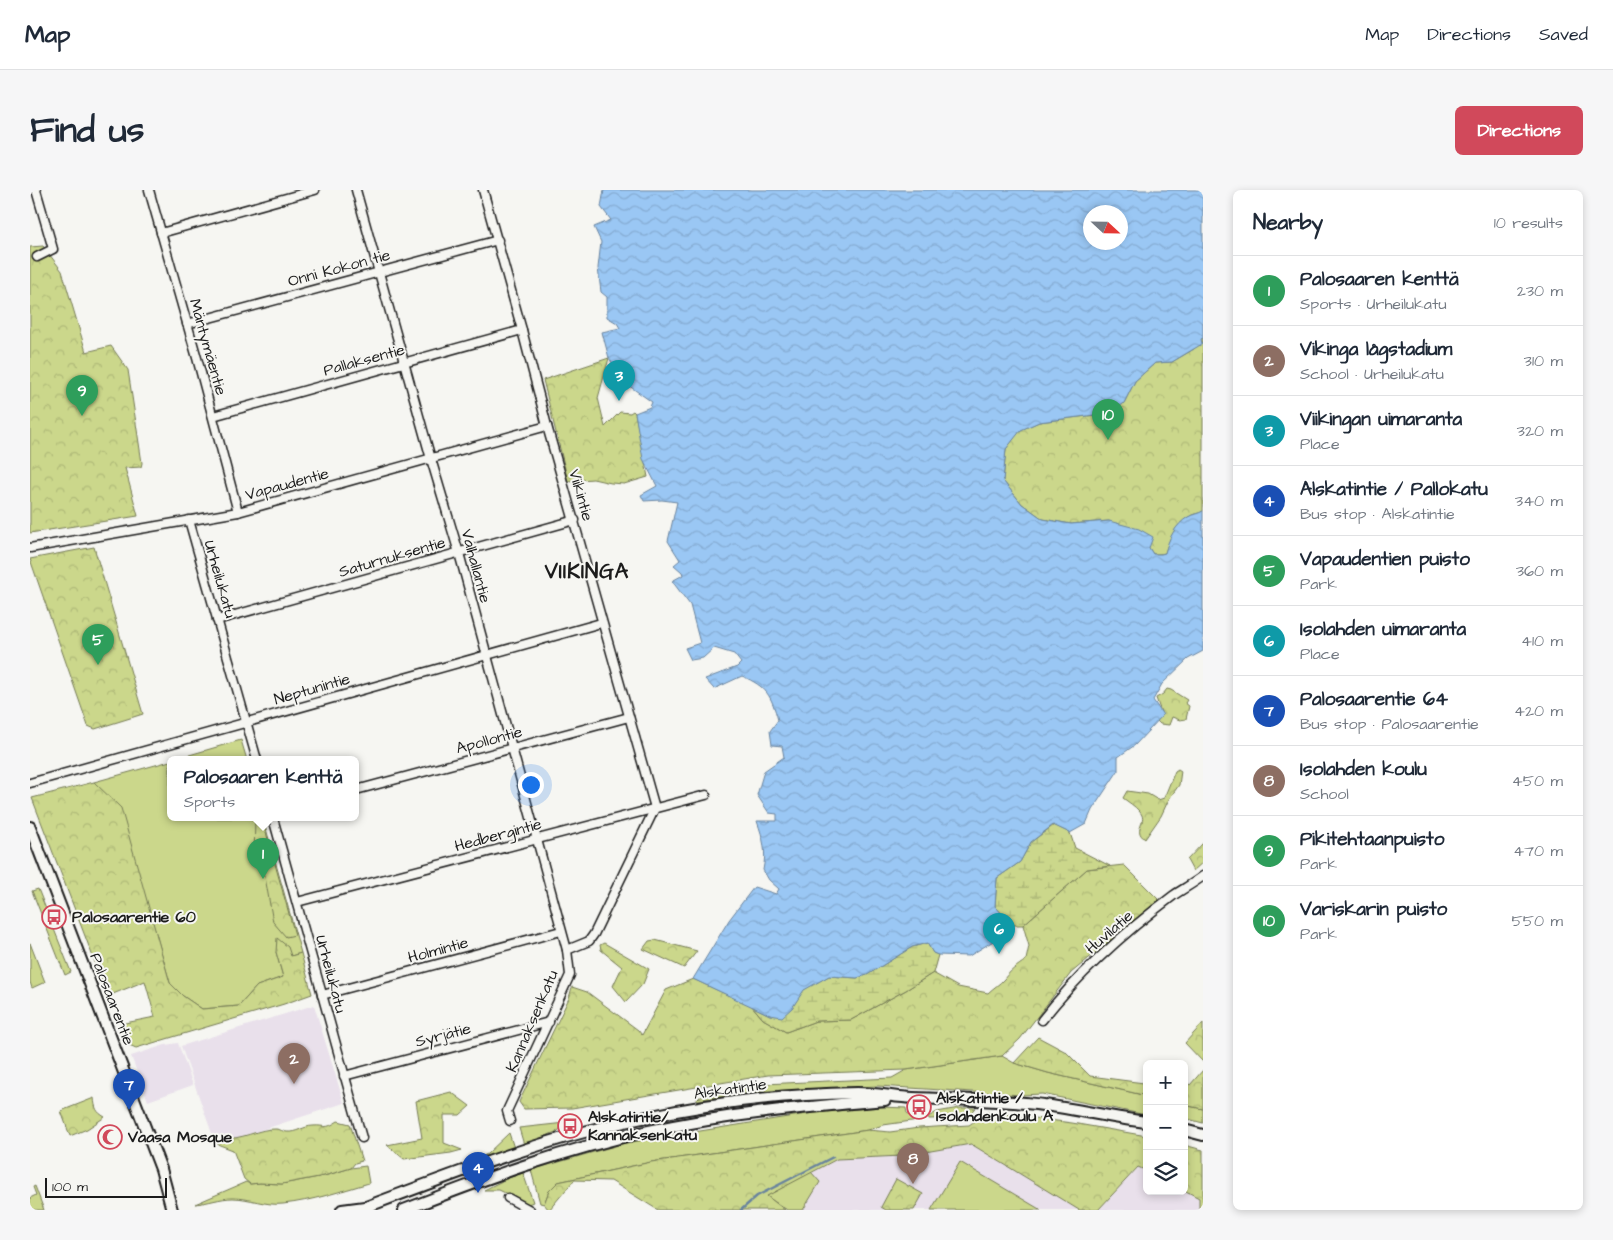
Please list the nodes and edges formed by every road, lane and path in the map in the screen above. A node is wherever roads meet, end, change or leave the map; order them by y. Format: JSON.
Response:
{"nodes":[{"id":1,"x":36,"y":190,"type":"edge"},
{"id":2,"x":149,"y":190,"type":"edge"},
{"id":3,"x":315,"y":190,"type":"edge"},
{"id":4,"x":356,"y":190,"type":"edge"},
{"id":5,"x":483,"y":190,"type":"edge"},
{"id":6,"x":161,"y":233,"type":"junction"},
{"id":7,"x":498,"y":240,"type":"junction"},
{"id":8,"x":38,"y":257,"type":"dead end"},
{"id":9,"x":380,"y":271,"type":"junction"},
{"id":10,"x":187,"y":324,"type":"junction"},
{"id":11,"x":522,"y":330,"type":"junction"},
{"id":12,"x":405,"y":363,"type":"junction"},
{"id":13,"x":213,"y":416,"type":"junction"},
{"id":14,"x":547,"y":426,"type":"junction"},
{"id":15,"x":431,"y":459,"type":"junction"},
{"id":16,"x":238,"y":512,"type":"junction"},
{"id":17,"x":189,"y":520,"type":"junction"},
{"id":18,"x":574,"y":520,"type":"junction"},
{"id":19,"x":30,"y":548,"type":"edge"},
{"id":20,"x":459,"y":553,"type":"junction"},
{"id":21,"x":217,"y":620,"type":"junction"},
{"id":22,"x":601,"y":623,"type":"junction"},
{"id":23,"x":486,"y":655,"type":"junction"},
{"id":24,"x":629,"y":717,"type":"junction"},
{"id":25,"x":246,"y":722,"type":"junction"},
{"id":26,"x":512,"y":748,"type":"junction"},
{"id":27,"x":256,"y":756,"type":"edge"},
{"id":28,"x":30,"y":782,"type":"edge"},
{"id":29,"x":359,"y":789,"type":"edge"},
{"id":30,"x":706,"y":794,"type":"dead end"},
{"id":31,"x":655,"y":808,"type":"junction"},
{"id":32,"x":274,"y":821,"type":"edge"},
{"id":33,"x":30,"y":827,"type":"edge"},
{"id":34,"x":536,"y":839,"type":"junction"},
{"id":35,"x":1203,"y":877,"type":"edge"},
{"id":36,"x":297,"y":902,"type":"junction"},
{"id":37,"x":561,"y":931,"type":"junction"},
{"id":38,"x":567,"y":950,"type":"junction"},
{"id":39,"x":322,"y":995,"type":"junction"},
{"id":40,"x":1042,"y":1020,"type":"dead end"},
{"id":41,"x":549,"y":1022,"type":"junction"},
{"id":42,"x":344,"y":1076,"type":"junction"},
{"id":43,"x":911,"y":1098,"type":"junction"},
{"id":44,"x":510,"y":1121,"type":"dead end"},
{"id":45,"x":1143,"y":1123,"type":"edge"},
{"id":46,"x":1188,"y":1129,"type":"edge"},
{"id":47,"x":1188,"y":1130,"type":"edge"},
{"id":48,"x":1203,"y":1131,"type":"edge"},
{"id":49,"x":1203,"y":1135,"type":"edge"},
{"id":50,"x":1188,"y":1137,"type":"edge"},
{"id":51,"x":362,"y":1138,"type":"dead end"},
{"id":52,"x":1203,"y":1141,"type":"edge"},
{"id":53,"x":165,"y":1181,"type":"junction"},
{"id":54,"x":508,"y":1198,"type":"dead end"},
{"id":55,"x":363,"y":1208,"type":"edge"},
{"id":56,"x":172,"y":1210,"type":"edge"},
{"id":57,"x":178,"y":1210,"type":"edge"},
{"id":58,"x":342,"y":1210,"type":"edge"},
{"id":59,"x":404,"y":1210,"type":"edge"},
{"id":60,"x":530,"y":1210,"type":"edge"}],
"edges":[{"from":1,"to":8,"type":"street"},
{"from":2,"to":6,"type":"street","name":"Mäntymäentie"},
{"from":3,"to":6,"type":"street"},
{"from":4,"to":9,"type":"street","name":"Valhallantie"},
{"from":5,"to":7,"type":"street","name":"Viikintie"},
{"from":6,"to":10,"type":"street","name":"Mäntymäentie"},
{"from":7,"to":9,"type":"street","name":"Onni Kokon tie"},
{"from":7,"to":11,"type":"street","name":"Viikintie"},
{"from":9,"to":10,"type":"street","name":"Onni Kokon tie"},
{"from":9,"to":12,"type":"street","name":"Valhallantie"},
{"from":10,"to":13,"type":"street","name":"Mäntymäentie"},
{"from":11,"to":12,"type":"street","name":"Pallaksentie"},
{"from":11,"to":14,"type":"street","name":"Viikintie"},
{"from":12,"to":13,"type":"street","name":"Pallaksentie"},
{"from":12,"to":15,"type":"street","name":"Valhallantie"},
{"from":13,"to":16,"type":"street","name":"Mäntymäentie"},
{"from":14,"to":15,"type":"street","name":"Vapaudentie"},
{"from":14,"to":18,"type":"street","name":"Viikintie"},
{"from":15,"to":16,"type":"street","name":"Vapaudentie"},
{"from":15,"to":20,"type":"street","name":"Valhallantie"},
{"from":16,"to":17,"type":"street","name":"Vapaudentie"},
{"from":17,"to":19,"type":"street","name":"Vapaudentie"},
{"from":17,"to":21,"type":"street","name":"Urheilukatu"},
{"from":18,"to":20,"type":"street","name":"Saturnuksentie"},
{"from":18,"to":22,"type":"street","name":"Viikintie"},
{"from":20,"to":21,"type":"street","name":"Saturnuksentie"},
{"from":20,"to":23,"type":"street","name":"Valhallantie"},
{"from":21,"to":25,"type":"street","name":"Urheilukatu"},
{"from":22,"to":23,"type":"street","name":"Neptunintie"},
{"from":22,"to":24,"type":"street","name":"Viikintie"},
{"from":23,"to":25,"type":"street","name":"Neptunintie"},
{"from":23,"to":26,"type":"street","name":"Valhallantie"},
{"from":24,"to":26,"type":"street","name":"Apollontie"},
{"from":24,"to":31,"type":"street","name":"Viikintie"},
{"from":25,"to":27,"type":"street","name":"Urheilukatu"},
{"from":25,"to":28,"type":"street","name":"Neptunintie"},
{"from":26,"to":29,"type":"street","name":"Apollontie"},
{"from":26,"to":34,"type":"street","name":"Valhallantie"},
{"from":30,"to":31,"type":"street","name":"Hedbergintie"},
{"from":31,"to":34,"type":"street","name":"Hedbergintie"},
{"from":31,"to":38,"type":"street"},
{"from":32,"to":36,"type":"street","name":"Urheilukatu"},
{"from":33,"to":53,"type":"main road","name":"Palosaarentie"},
{"from":34,"to":36,"type":"street","name":"Hedbergintie"},
{"from":34,"to":37,"type":"street","name":"Valhallantie"},
{"from":35,"to":40,"type":"street","name":"Huvilatie"},
{"from":36,"to":39,"type":"street","name":"Urheilukatu"},
{"from":37,"to":38,"type":"street","name":"Valhallantie"},
{"from":37,"to":39,"type":"street","name":"Holmintie"},
{"from":38,"to":41,"type":"street","name":"Kannaksenkatu"},
{"from":39,"to":42,"type":"street","name":"Urheilukatu"},
{"from":41,"to":42,"type":"street","name":"Syrjätie"},
{"from":41,"to":44,"type":"street","name":"Kannaksenkatu"},
{"from":42,"to":51,"type":"street","name":"Urheilukatu"},
{"from":43,"to":45,"type":"main road","name":"Alskatintie"},
{"from":43,"to":55,"type":"main road","name":"Alskatintie"},
{"from":43,"to":59,"type":"main road","name":"Alskatintie"},
{"from":46,"to":48,"type":"main road"},
{"from":47,"to":49,"type":"main road"},
{"from":50,"to":52,"type":"main road"},
{"from":53,"to":56,"type":"main road","name":"Palosaarentie"},
{"from":53,"to":57,"type":"main road","name":"Palosaarentie"},
{"from":54,"to":60,"type":"street"},
{"from":55,"to":58,"type":"main road","name":"Alskatintie"}]}
